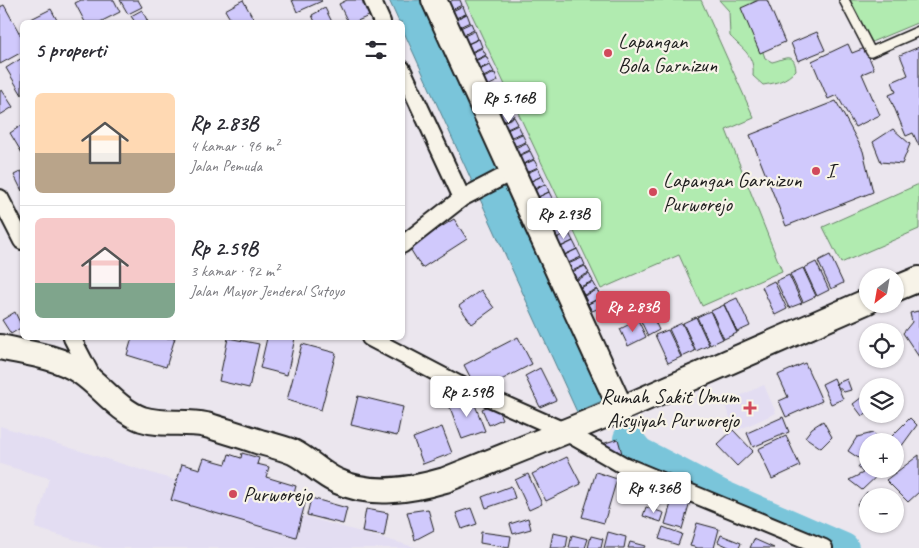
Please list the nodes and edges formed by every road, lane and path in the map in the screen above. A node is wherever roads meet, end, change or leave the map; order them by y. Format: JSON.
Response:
{"nodes":[{"id":1,"x":372,"y":0,"type":"edge"},
{"id":2,"x":434,"y":0,"type":"edge"},
{"id":3,"x":844,"y":0,"type":"edge"},
{"id":4,"x":381,"y":20,"type":"edge"},
{"id":5,"x":919,"y":31,"type":"edge"},
{"id":6,"x":405,"y":75,"type":"edge"},
{"id":7,"x":508,"y":174,"type":"junction"},
{"id":8,"x":466,"y":196,"type":"junction"},
{"id":9,"x":0,"y":198,"type":"edge"},
{"id":10,"x":20,"y":237,"type":"edge"},
{"id":11,"x":405,"y":243,"type":"edge"},
{"id":12,"x":919,"y":279,"type":"edge"},
{"id":13,"x":904,"y":285,"type":"edge"},
{"id":14,"x":859,"y":305,"type":"edge"},
{"id":15,"x":73,"y":340,"type":"edge"},
{"id":16,"x":374,"y":340,"type":"edge"},
{"id":17,"x":0,"y":347,"type":"edge"},
{"id":18,"x":95,"y":382,"type":"junction"},
{"id":19,"x":616,"y":411,"type":"junction"},
{"id":20,"x":572,"y":428,"type":"junction"},
{"id":21,"x":824,"y":548,"type":"edge"}],
"edges":[{"from":1,"to":4,"type":"street"},
{"from":2,"to":7,"type":"main road"},
{"from":3,"to":5,"type":"lane"},
{"from":6,"to":8,"type":"street"},
{"from":7,"to":8,"type":"street"},
{"from":7,"to":19,"type":"main road"},
{"from":8,"to":11,"type":"street"},
{"from":9,"to":10,"type":"street"},
{"from":12,"to":13,"type":"main road"},
{"from":14,"to":19,"type":"main road"},
{"from":15,"to":18,"type":"street"},
{"from":16,"to":20,"type":"street"},
{"from":17,"to":18,"type":"main road"},
{"from":18,"to":20,"type":"main road"},
{"from":19,"to":20,"type":"main road"},
{"from":20,"to":21,"type":"street"}]}
